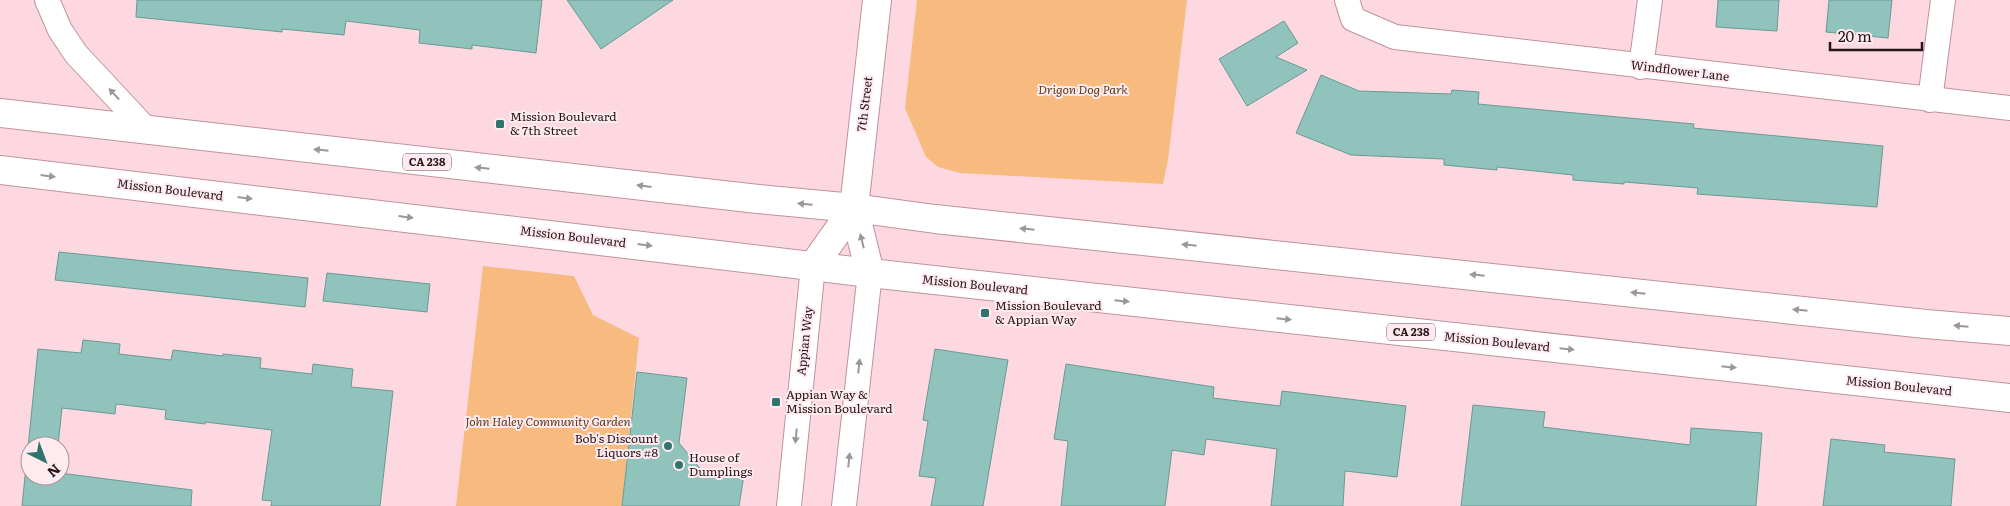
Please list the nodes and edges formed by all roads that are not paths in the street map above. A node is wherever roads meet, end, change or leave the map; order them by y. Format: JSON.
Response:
{"nodes":[{"id":1,"x":47,"y":0,"type":"edge"},
{"id":2,"x":877,"y":0,"type":"edge"},
{"id":3,"x":1650,"y":0,"type":"edge"},
{"id":4,"x":1943,"y":0,"type":"edge"},
{"id":5,"x":1350,"y":10,"type":"edge"},
{"id":6,"x":1641,"y":66,"type":"junction"},
{"id":7,"x":1930,"y":100,"type":"junction"},
{"id":8,"x":2010,"y":108,"type":"edge"},
{"id":9,"x":0,"y":112,"type":"edge"},
{"id":10,"x":147,"y":130,"type":"junction"},
{"id":11,"x":0,"y":170,"type":"edge"},
{"id":12,"x":854,"y":208,"type":"junction"},
{"id":13,"x":813,"y":266,"type":"junction"},
{"id":14,"x":870,"y":273,"type":"junction"},
{"id":15,"x":2010,"y":331,"type":"edge"},
{"id":16,"x":2010,"y":398,"type":"edge"},
{"id":17,"x":789,"y":506,"type":"edge"},
{"id":18,"x":844,"y":506,"type":"edge"}],
"edges":[{"from":10,"to":1,"type":"street","one_way":true},
{"from":2,"to":12,"type":"main road","name":"7th Street"},
{"from":3,"to":6,"type":"street"},
{"from":4,"to":7,"type":"street"},
{"from":5,"to":6,"type":"street","name":"Windflower Lane"},
{"from":6,"to":7,"type":"street","name":"Windflower Lane"},
{"from":7,"to":8,"type":"street","name":"Windflower Lane"},
{"from":9,"to":10,"type":"main road","number":"CA 238"},
{"from":12,"to":10,"type":"main road","number":"CA 238","one_way":true},
{"from":11,"to":13,"type":"main road","name":"Mission Boulevard","number":"CA 238","one_way":true},
{"from":12,"to":13,"type":"main road","name":"7th Street"},
{"from":14,"to":12,"type":"main road","name":"7th Street","one_way":true},
{"from":15,"to":12,"type":"main road","number":"CA 238","one_way":true},
{"from":13,"to":14,"type":"main road","name":"Mission Boulevard","number":"CA 238"},
{"from":13,"to":17,"type":"street","name":"Appian Way","one_way":true},
{"from":14,"to":16,"type":"main road","name":"Mission Boulevard","number":"CA 238","one_way":true},
{"from":18,"to":14,"type":"street","one_way":true}]}
